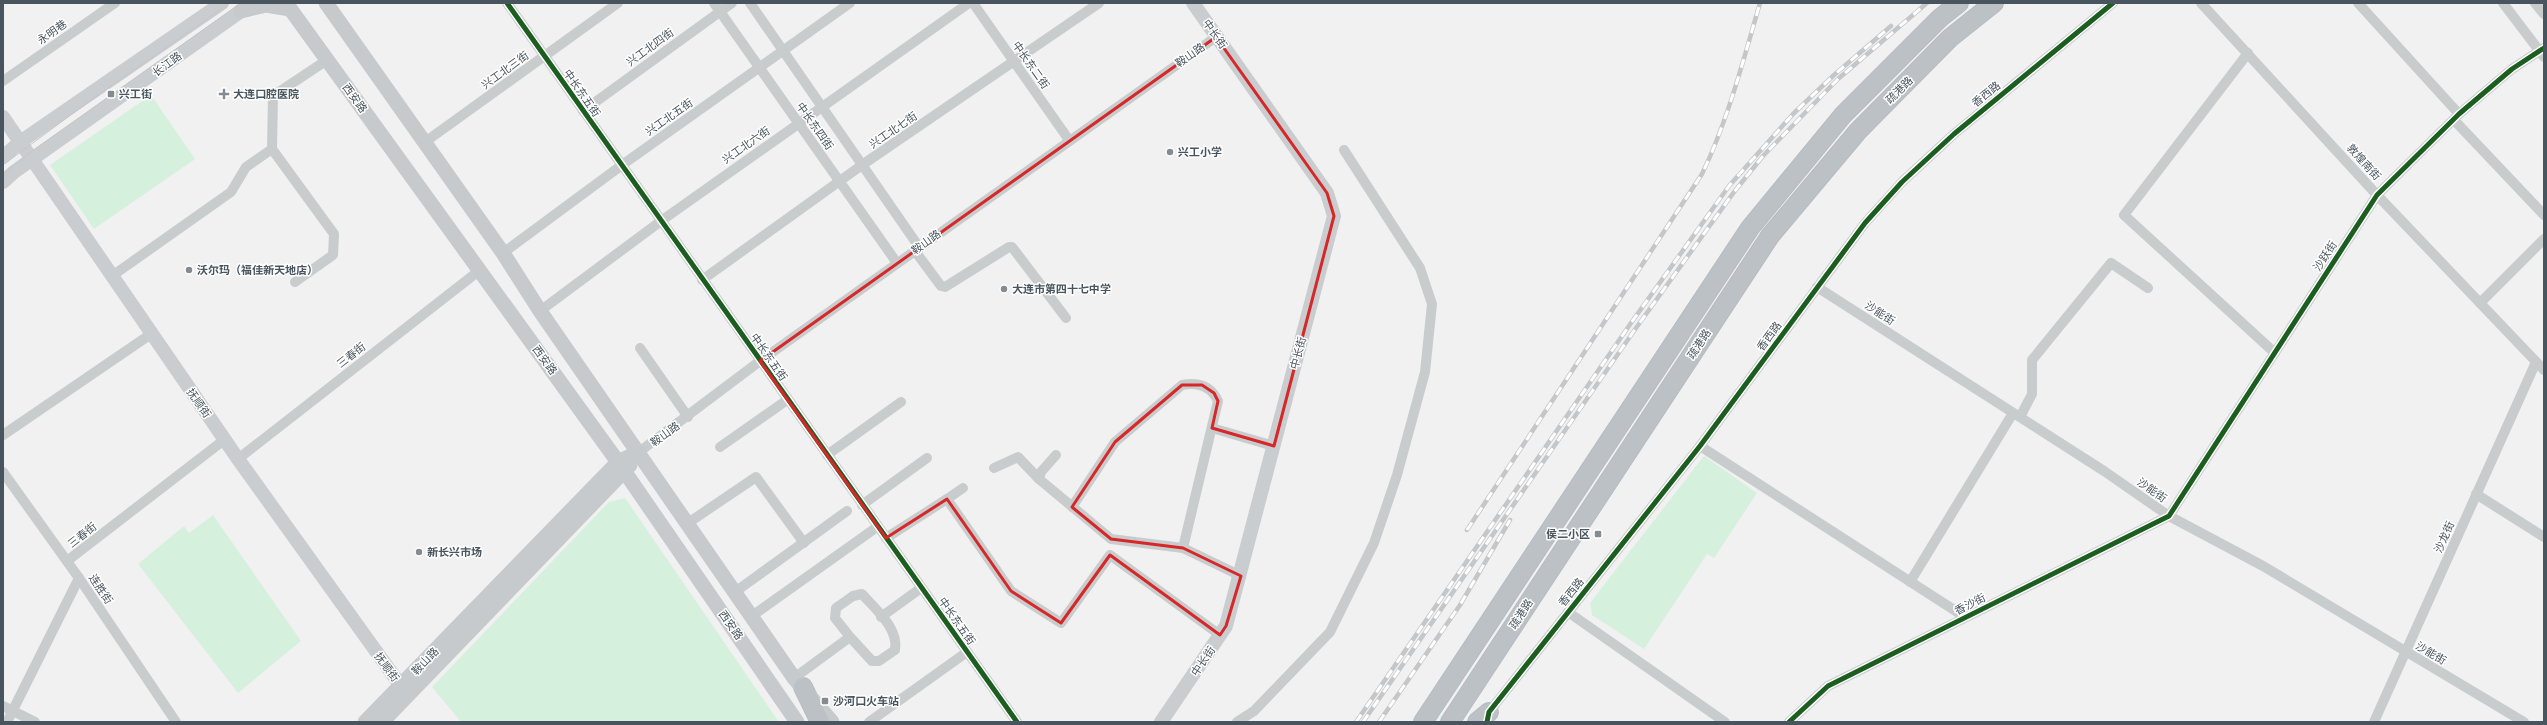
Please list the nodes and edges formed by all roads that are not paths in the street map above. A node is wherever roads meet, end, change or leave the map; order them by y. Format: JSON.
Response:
{"nodes":[{"id":1,"x":115,"y":3,"type":"edge"},
{"id":2,"x":222,"y":3,"type":"edge"},
{"id":3,"x":326,"y":3,"type":"edge"},
{"id":4,"x":507,"y":3,"type":"edge"},
{"id":5,"x":618,"y":3,"type":"edge"},
{"id":6,"x":732,"y":3,"type":"edge"},
{"id":7,"x":750,"y":3,"type":"edge"},
{"id":8,"x":850,"y":3,"type":"edge"},
{"id":9,"x":969,"y":3,"type":"edge"},
{"id":10,"x":973,"y":3,"type":"edge"},
{"id":11,"x":1099,"y":3,"type":"edge"},
{"id":12,"x":1193,"y":3,"type":"edge"},
{"id":13,"x":1959,"y":3,"type":"edge"},
{"id":14,"x":1994,"y":3,"type":"edge"},
{"id":15,"x":2113,"y":3,"type":"edge"},
{"id":16,"x":2201,"y":3,"type":"edge"},
{"id":17,"x":2358,"y":3,"type":"edge"},
{"id":18,"x":2503,"y":3,"type":"edge"},
{"id":19,"x":2535,"y":3,"type":"edge"},
{"id":20,"x":288,"y":6,"type":"edge"},
{"id":21,"x":247,"y":7,"type":"edge"},
{"id":22,"x":717,"y":7,"type":"edge"},
{"id":23,"x":2544,"y":14,"type":"edge"},
{"id":24,"x":1216,"y":37,"type":"junction"},
{"id":25,"x":783,"y":51,"type":"junction"},
{"id":26,"x":2542,"y":52,"type":"edge"},
{"id":27,"x":2248,"y":53,"type":"junction"},
{"id":28,"x":544,"y":56,"type":"junction"},
{"id":29,"x":327,"y":60,"type":"junction"},
{"id":30,"x":1014,"y":63,"type":"junction"},
{"id":31,"x":759,"y":68,"type":"junction"},
{"id":32,"x":3,"y":81,"type":"edge"},
{"id":33,"x":821,"y":106,"type":"junction"},
{"id":34,"x":583,"y":111,"type":"junction"},
{"id":35,"x":3,"y":117,"type":"edge"},
{"id":36,"x":2456,"y":117,"type":"junction"},
{"id":37,"x":798,"y":123,"type":"junction"},
{"id":38,"x":1069,"y":140,"type":"junction"},
{"id":39,"x":20,"y":142,"type":"junction"},
{"id":40,"x":426,"y":142,"type":"junction"},
{"id":41,"x":272,"y":149,"type":"junction"},
{"id":42,"x":1344,"y":150,"type":"dead end"},
{"id":43,"x":3,"y":158,"type":"edge"},
{"id":44,"x":32,"y":159,"type":"junction"},
{"id":45,"x":622,"y":165,"type":"junction"},
{"id":46,"x":862,"y":165,"type":"junction"},
{"id":47,"x":3,"y":182,"type":"edge"},
{"id":48,"x":840,"y":182,"type":"junction"},
{"id":49,"x":2377,"y":194,"type":"junction"},
{"id":50,"x":2544,"y":215,"type":"edge"},
{"id":51,"x":661,"y":221,"type":"junction"},
{"id":52,"x":2544,"y":239,"type":"edge"},
{"id":53,"x":917,"y":249,"type":"junction"},
{"id":54,"x":503,"y":253,"type":"junction"},
{"id":55,"x":897,"y":263,"type":"junction"},
{"id":56,"x":480,"y":270,"type":"junction"},
{"id":57,"x":112,"y":276,"type":"junction"},
{"id":58,"x":702,"y":280,"type":"junction"},
{"id":59,"x":295,"y":282,"type":"dead end"},
{"id":60,"x":1817,"y":287,"type":"junction"},
{"id":61,"x":2148,"y":288,"type":"dead end"},
{"id":62,"x":2480,"y":303,"type":"junction"},
{"id":63,"x":540,"y":311,"type":"junction"},
{"id":64,"x":1066,"y":318,"type":"dead end"},
{"id":65,"x":151,"y":334,"type":"junction"},
{"id":66,"x":640,"y":348,"type":"dead end"},
{"id":67,"x":2276,"y":353,"type":"junction"},
{"id":68,"x":760,"y":361,"type":"junction"},
{"id":69,"x":2536,"y":362,"type":"junction"},
{"id":70,"x":2544,"y":370,"type":"edge"},
{"id":71,"x":787,"y":400,"type":"junction"},
{"id":72,"x":901,"y":402,"type":"dead end"},
{"id":73,"x":2017,"y":415,"type":"junction"},
{"id":74,"x":688,"y":418,"type":"junction"},
{"id":75,"x":1212,"y":428,"type":"junction"},
{"id":76,"x":3,"y":435,"type":"edge"},
{"id":77,"x":224,"y":440,"type":"junction"},
{"id":78,"x":1274,"y":446,"type":"junction"},
{"id":79,"x":1700,"y":446,"type":"junction"},
{"id":80,"x":720,"y":447,"type":"dead end"},
{"id":81,"x":639,"y":452,"type":"junction"},
{"id":82,"x":827,"y":455,"type":"junction"},
{"id":83,"x":1056,"y":456,"type":"dead end"},
{"id":84,"x":927,"y":458,"type":"dead end"},
{"id":85,"x":238,"y":460,"type":"junction"},
{"id":86,"x":621,"y":467,"type":"junction"},
{"id":87,"x":994,"y":468,"type":"dead end"},
{"id":88,"x":3,"y":472,"type":"edge"},
{"id":89,"x":1039,"y":479,"type":"junction"},
{"id":90,"x":963,"y":488,"type":"dead end"},
{"id":91,"x":2476,"y":494,"type":"junction"},
{"id":92,"x":947,"y":498,"type":"junction"},
{"id":93,"x":862,"y":505,"type":"junction"},
{"id":94,"x":1072,"y":507,"type":"junction"},
{"id":95,"x":847,"y":511,"type":"dead end"},
{"id":96,"x":2169,"y":516,"type":"junction"},
{"id":97,"x":688,"y":523,"type":"junction"},
{"id":98,"x":877,"y":526,"type":"junction"},
{"id":99,"x":2544,"y":537,"type":"edge"},
{"id":100,"x":886,"y":538,"type":"junction"},
{"id":101,"x":804,"y":543,"type":"junction"},
{"id":102,"x":1183,"y":548,"type":"junction"},
{"id":103,"x":67,"y":562,"type":"junction"},
{"id":104,"x":1241,"y":576,"type":"junction"},
{"id":105,"x":79,"y":578,"type":"junction"},
{"id":106,"x":1910,"y":582,"type":"junction"},
{"id":107,"x":922,"y":588,"type":"junction"},
{"id":108,"x":735,"y":592,"type":"junction"},
{"id":109,"x":1568,"y":612,"type":"junction"},
{"id":110,"x":752,"y":616,"type":"junction"},
{"id":111,"x":881,"y":617,"type":"junction"},
{"id":112,"x":1965,"y":617,"type":"junction"},
{"id":113,"x":1220,"y":635,"type":"junction"},
{"id":114,"x":850,"y":637,"type":"junction"},
{"id":115,"x":2405,"y":651,"type":"junction"},
{"id":116,"x":967,"y":652,"type":"junction"},
{"id":117,"x":798,"y":682,"type":"junction"},
{"id":118,"x":401,"y":686,"type":"junction"},
{"id":119,"x":3,"y":706,"type":"edge"},
{"id":120,"x":13,"y":711,"type":"junction"},
{"id":121,"x":1484,"y":719,"type":"edge"},
{"id":122,"x":7,"y":722,"type":"edge"},
{"id":123,"x":35,"y":722,"type":"edge"},
{"id":124,"x":176,"y":722,"type":"edge"},
{"id":125,"x":365,"y":722,"type":"edge"},
{"id":126,"x":382,"y":722,"type":"edge"},
{"id":127,"x":797,"y":722,"type":"edge"},
{"id":128,"x":820,"y":722,"type":"edge"},
{"id":129,"x":832,"y":722,"type":"edge"},
{"id":130,"x":869,"y":722,"type":"edge"},
{"id":131,"x":1017,"y":722,"type":"edge"},
{"id":132,"x":1161,"y":722,"type":"edge"},
{"id":133,"x":1237,"y":722,"type":"edge"},
{"id":134,"x":1423,"y":722,"type":"edge"},
{"id":135,"x":1450,"y":722,"type":"edge"},
{"id":136,"x":1725,"y":722,"type":"edge"},
{"id":137,"x":1789,"y":722,"type":"edge"},
{"id":138,"x":2374,"y":722,"type":"edge"},
{"id":139,"x":2524,"y":722,"type":"edge"}],
"edges":[{"from":1,"to":32,"type":"street","name":"永明巷"},
{"from":2,"to":39,"type":"street","name":"长江路"},
{"from":3,"to":40,"type":"main road","name":"西安路"},
{"from":4,"to":28,"type":"street","name":"中长东五街"},
{"from":5,"to":28,"type":"street","name":"兴工北三街"},
{"from":6,"to":22,"type":"street","name":"兴工北四街"},
{"from":7,"to":25,"type":"street","name":"中长东四街"},
{"from":8,"to":25,"type":"street","name":"兴工北五街"},
{"from":9,"to":33,"type":"street","name":"兴工北六街"},
{"from":10,"to":30,"type":"street","name":"中长东二街"},
{"from":11,"to":30,"type":"street","name":"兴工北七街"},
{"from":12,"to":24,"type":"street","name":"中长街"},
{"from":13,"to":134,"type":"highway"},
{"from":14,"to":135,"type":"highway","name":"疏港路"},
{"from":15,"to":60,"type":"street","name":"香西路"},
{"from":16,"to":27,"type":"street","name":"敦煌南街"},
{"from":17,"to":36,"type":"street"},
{"from":18,"to":26,"type":"street"},
{"from":19,"to":23,"type":"street"},
{"from":20,"to":21,"type":"main road"},
{"from":20,"to":29,"type":"main road","name":"西安路"},
{"from":21,"to":44,"type":"street","name":"长江路"},
{"from":22,"to":31,"type":"street","name":"中长东四街"},
{"from":22,"to":34,"type":"street","name":"兴工北四街"},
{"from":24,"to":38,"type":"street","name":"鞍山路"},
{"from":24,"to":78,"type":"street","name":"中长街"},
{"from":25,"to":31,"type":"street","name":"兴工北五街"},
{"from":25,"to":33,"type":"street","name":"中长东四街"},
{"from":26,"to":36,"type":"street","name":"沙跃街"},
{"from":27,"to":49,"type":"street","name":"敦煌南街"},
{"from":27,"to":67,"type":"street"},
{"from":28,"to":34,"type":"street","name":"中长东五街"},
{"from":28,"to":40,"type":"street","name":"兴工北三街"},
{"from":29,"to":41,"type":"street"},
{"from":29,"to":56,"type":"main road","name":"西安路"},
{"from":30,"to":38,"type":"street","name":"中长东二街"},
{"from":30,"to":46,"type":"street","name":"兴工北七街"},
{"from":31,"to":37,"type":"street","name":"中长东四街"},
{"from":31,"to":45,"type":"street","name":"兴工北五街"},
{"from":33,"to":37,"type":"street","name":"兴工北六街"},
{"from":33,"to":46,"type":"street","name":"中长东四街"},
{"from":34,"to":45,"type":"street","name":"中长东五街"},
{"from":35,"to":39,"type":"street","name":"抚顺街"},
{"from":36,"to":49,"type":"street","name":"沙跃街"},
{"from":36,"to":50,"type":"street"},
{"from":37,"to":48,"type":"street","name":"中长东四街"},
{"from":37,"to":51,"type":"street","name":"兴工北六街"},
{"from":38,"to":53,"type":"street","name":"鞍山路"},
{"from":39,"to":43,"type":"street","name":"长江路"},
{"from":39,"to":44,"type":"street","name":"抚顺街"},
{"from":40,"to":54,"type":"main road","name":"西安路"},
{"from":41,"to":57,"type":"street"},
{"from":41,"to":59,"type":"street"},
{"from":42,"to":133,"type":"street"},
{"from":44,"to":47,"type":"street","name":"长江路"},
{"from":44,"to":57,"type":"street","name":"抚顺街"},
{"from":45,"to":51,"type":"street","name":"中长东五街"},
{"from":45,"to":54,"type":"street","name":"兴工北五街"},
{"from":46,"to":48,"type":"street","name":"兴工北七街"},
{"from":46,"to":53,"type":"street","name":"中长东四街"},
{"from":48,"to":55,"type":"street","name":"中长东四街"},
{"from":48,"to":58,"type":"street","name":"兴工北七街"},
{"from":49,"to":62,"type":"street","name":"敦煌南街"},
{"from":49,"to":67,"type":"street","name":"沙跃街"},
{"from":51,"to":58,"type":"street","name":"中长东五街"},
{"from":51,"to":63,"type":"street","name":"兴工北六街"},
{"from":52,"to":62,"type":"street"},
{"from":53,"to":55,"type":"street","name":"鞍山路"},
{"from":53,"to":64,"type":"street","name":"中长东四街"},
{"from":54,"to":63,"type":"main road","name":"西安路"},
{"from":55,"to":68,"type":"street","name":"鞍山路"},
{"from":56,"to":85,"type":"street","name":"三春街"},
{"from":56,"to":86,"type":"main road","name":"西安路"},
{"from":57,"to":65,"type":"street","name":"抚顺街"},
{"from":58,"to":68,"type":"street","name":"中长东五街"},
{"from":60,"to":73,"type":"street","name":"沙能街"},
{"from":60,"to":79,"type":"street","name":"香西路"},
{"from":61,"to":73,"type":"street"},
{"from":62,"to":69,"type":"street","name":"敦煌南街"},
{"from":63,"to":81,"type":"main road","name":"西安路"},
{"from":65,"to":76,"type":"street"},
{"from":65,"to":77,"type":"street","name":"抚顺街"},
{"from":66,"to":74,"type":"street"},
{"from":67,"to":96,"type":"street","name":"沙跃街"},
{"from":68,"to":71,"type":"street","name":"中长东五街"},
{"from":68,"to":74,"type":"street","name":"鞍山路"},
{"from":69,"to":70,"type":"street","name":"敦煌南街"},
{"from":69,"to":91,"type":"street","name":"沙龙街"},
{"from":71,"to":80,"type":"street"},
{"from":71,"to":82,"type":"street","name":"中长东五街"},
{"from":72,"to":82,"type":"street"},
{"from":73,"to":96,"type":"street","name":"沙能街"},
{"from":73,"to":106,"type":"street"},
{"from":74,"to":81,"type":"street","name":"鞍山路"},
{"from":75,"to":78,"type":"street"},
{"from":75,"to":94,"type":"street"},
{"from":75,"to":102,"type":"street"},
{"from":77,"to":85,"type":"street","name":"抚顺街"},
{"from":77,"to":103,"type":"street","name":"三春街"},
{"from":78,"to":104,"type":"street","name":"中长街"},
{"from":79,"to":106,"type":"street"},
{"from":79,"to":109,"type":"street","name":"香西路"},
{"from":81,"to":86,"type":"main road","name":"鞍山路"},
{"from":81,"to":97,"type":"main road","name":"西安路"},
{"from":82,"to":93,"type":"street","name":"中长东五街"},
{"from":83,"to":89,"type":"street"},
{"from":84,"to":93,"type":"street"},
{"from":85,"to":118,"type":"street","name":"抚顺街"},
{"from":86,"to":118,"type":"main road","name":"鞍山路"},
{"from":86,"to":126,"type":"main road","name":"鞍山路"},
{"from":86,"to":127,"type":"main road","name":"西安路"},
{"from":87,"to":89,"type":"street"},
{"from":88,"to":103,"type":"street","name":"连胜街"},
{"from":89,"to":94,"type":"street"},
{"from":90,"to":92,"type":"street"},
{"from":91,"to":99,"type":"street"},
{"from":91,"to":115,"type":"street","name":"沙龙街"},
{"from":92,"to":100,"type":"street"},
{"from":92,"to":113,"type":"street"},
{"from":93,"to":98,"type":"street","name":"中长东五街"},
{"from":94,"to":102,"type":"street"},
{"from":95,"to":101,"type":"street"},
{"from":96,"to":112,"type":"street","name":"香沙街"},
{"from":96,"to":115,"type":"street","name":"沙能街"},
{"from":97,"to":101,"type":"street"},
{"from":97,"to":108,"type":"main road","name":"西安路"},
{"from":98,"to":100,"type":"street","name":"中长东五街"},
{"from":98,"to":110,"type":"street"},
{"from":100,"to":107,"type":"street","name":"中长东五街"},
{"from":101,"to":108,"type":"street"},
{"from":102,"to":104,"type":"street"},
{"from":103,"to":105,"type":"street","name":"连胜街"},
{"from":104,"to":113,"type":"street","name":"中长街"},
{"from":105,"to":120,"type":"street"},
{"from":105,"to":124,"type":"street","name":"连胜街"},
{"from":106,"to":112,"type":"street"},
{"from":107,"to":111,"type":"street"},
{"from":107,"to":116,"type":"street","name":"中长东五街"},
{"from":108,"to":110,"type":"main road","name":"西安路"},
{"from":109,"to":121,"type":"street","name":"香西路"},
{"from":109,"to":136,"type":"street"},
{"from":110,"to":117,"type":"main road","name":"西安路"},
{"from":111,"to":114,"type":"street"},
{"from":111,"to":114,"type":"street"},
{"from":112,"to":137,"type":"street","name":"香沙街"},
{"from":113,"to":132,"type":"street","name":"中长街"},
{"from":114,"to":117,"type":"street"},
{"from":115,"to":138,"type":"street","name":"沙龙街"},
{"from":115,"to":139,"type":"street","name":"沙能街"},
{"from":116,"to":130,"type":"street"},
{"from":116,"to":131,"type":"street","name":"中长东五街"},
{"from":117,"to":128,"type":"highway"},
{"from":117,"to":129,"type":"main road","name":"西安路"},
{"from":118,"to":125,"type":"main road","name":"鞍山路"},
{"from":119,"to":120,"type":"street"},
{"from":120,"to":122,"type":"street"},
{"from":120,"to":123,"type":"street"}]}
